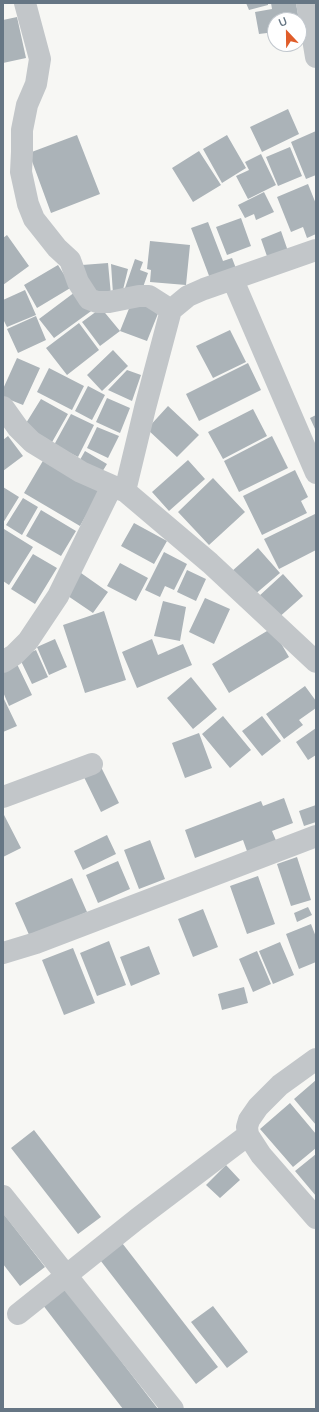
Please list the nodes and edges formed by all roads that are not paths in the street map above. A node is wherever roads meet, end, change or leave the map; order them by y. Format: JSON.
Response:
{"nodes":[{"id":1,"x":25,"y":3,"type":"edge"},
{"id":2,"x":307,"y":3,"type":"edge"},
{"id":3,"x":316,"y":57,"type":"edge"},
{"id":4,"x":316,"y":250,"type":"edge"},
{"id":5,"x":233,"y":280,"type":"junction"},
{"id":6,"x":171,"y":310,"type":"junction"},
{"id":7,"x":3,"y":407,"type":"edge"},
{"id":8,"x":316,"y":473,"type":"edge"},
{"id":9,"x":118,"y":489,"type":"junction"},
{"id":10,"x":3,"y":662,"type":"edge"},
{"id":11,"x":316,"y":662,"type":"edge"},
{"id":12,"x":92,"y":764,"type":"dead end"},
{"id":13,"x":3,"y":797,"type":"edge"},
{"id":14,"x":316,"y":836,"type":"edge"},
{"id":15,"x":3,"y":953,"type":"edge"},
{"id":16,"x":316,"y":1059,"type":"edge"},
{"id":17,"x":248,"y":1135,"type":"junction"},
{"id":18,"x":3,"y":1196,"type":"edge"},
{"id":19,"x":316,"y":1218,"type":"edge"},
{"id":20,"x":67,"y":1276,"type":"junction"},
{"id":21,"x":18,"y":1314,"type":"dead end"},
{"id":22,"x":173,"y":1409,"type":"edge"}],
"edges":[{"from":1,"to":6,"type":"street"},
{"from":2,"to":3,"type":"street"},
{"from":4,"to":5,"type":"street"},
{"from":5,"to":6,"type":"street"},
{"from":5,"to":8,"type":"street"},
{"from":6,"to":9,"type":"street"},
{"from":7,"to":9,"type":"street"},
{"from":9,"to":10,"type":"street"},
{"from":9,"to":11,"type":"street"},
{"from":12,"to":13,"type":"street"},
{"from":14,"to":15,"type":"street"},
{"from":16,"to":17,"type":"street"},
{"from":17,"to":19,"type":"street"},
{"from":17,"to":20,"type":"street"},
{"from":18,"to":20,"type":"street"},
{"from":20,"to":21,"type":"street"},
{"from":20,"to":22,"type":"street"}]}
